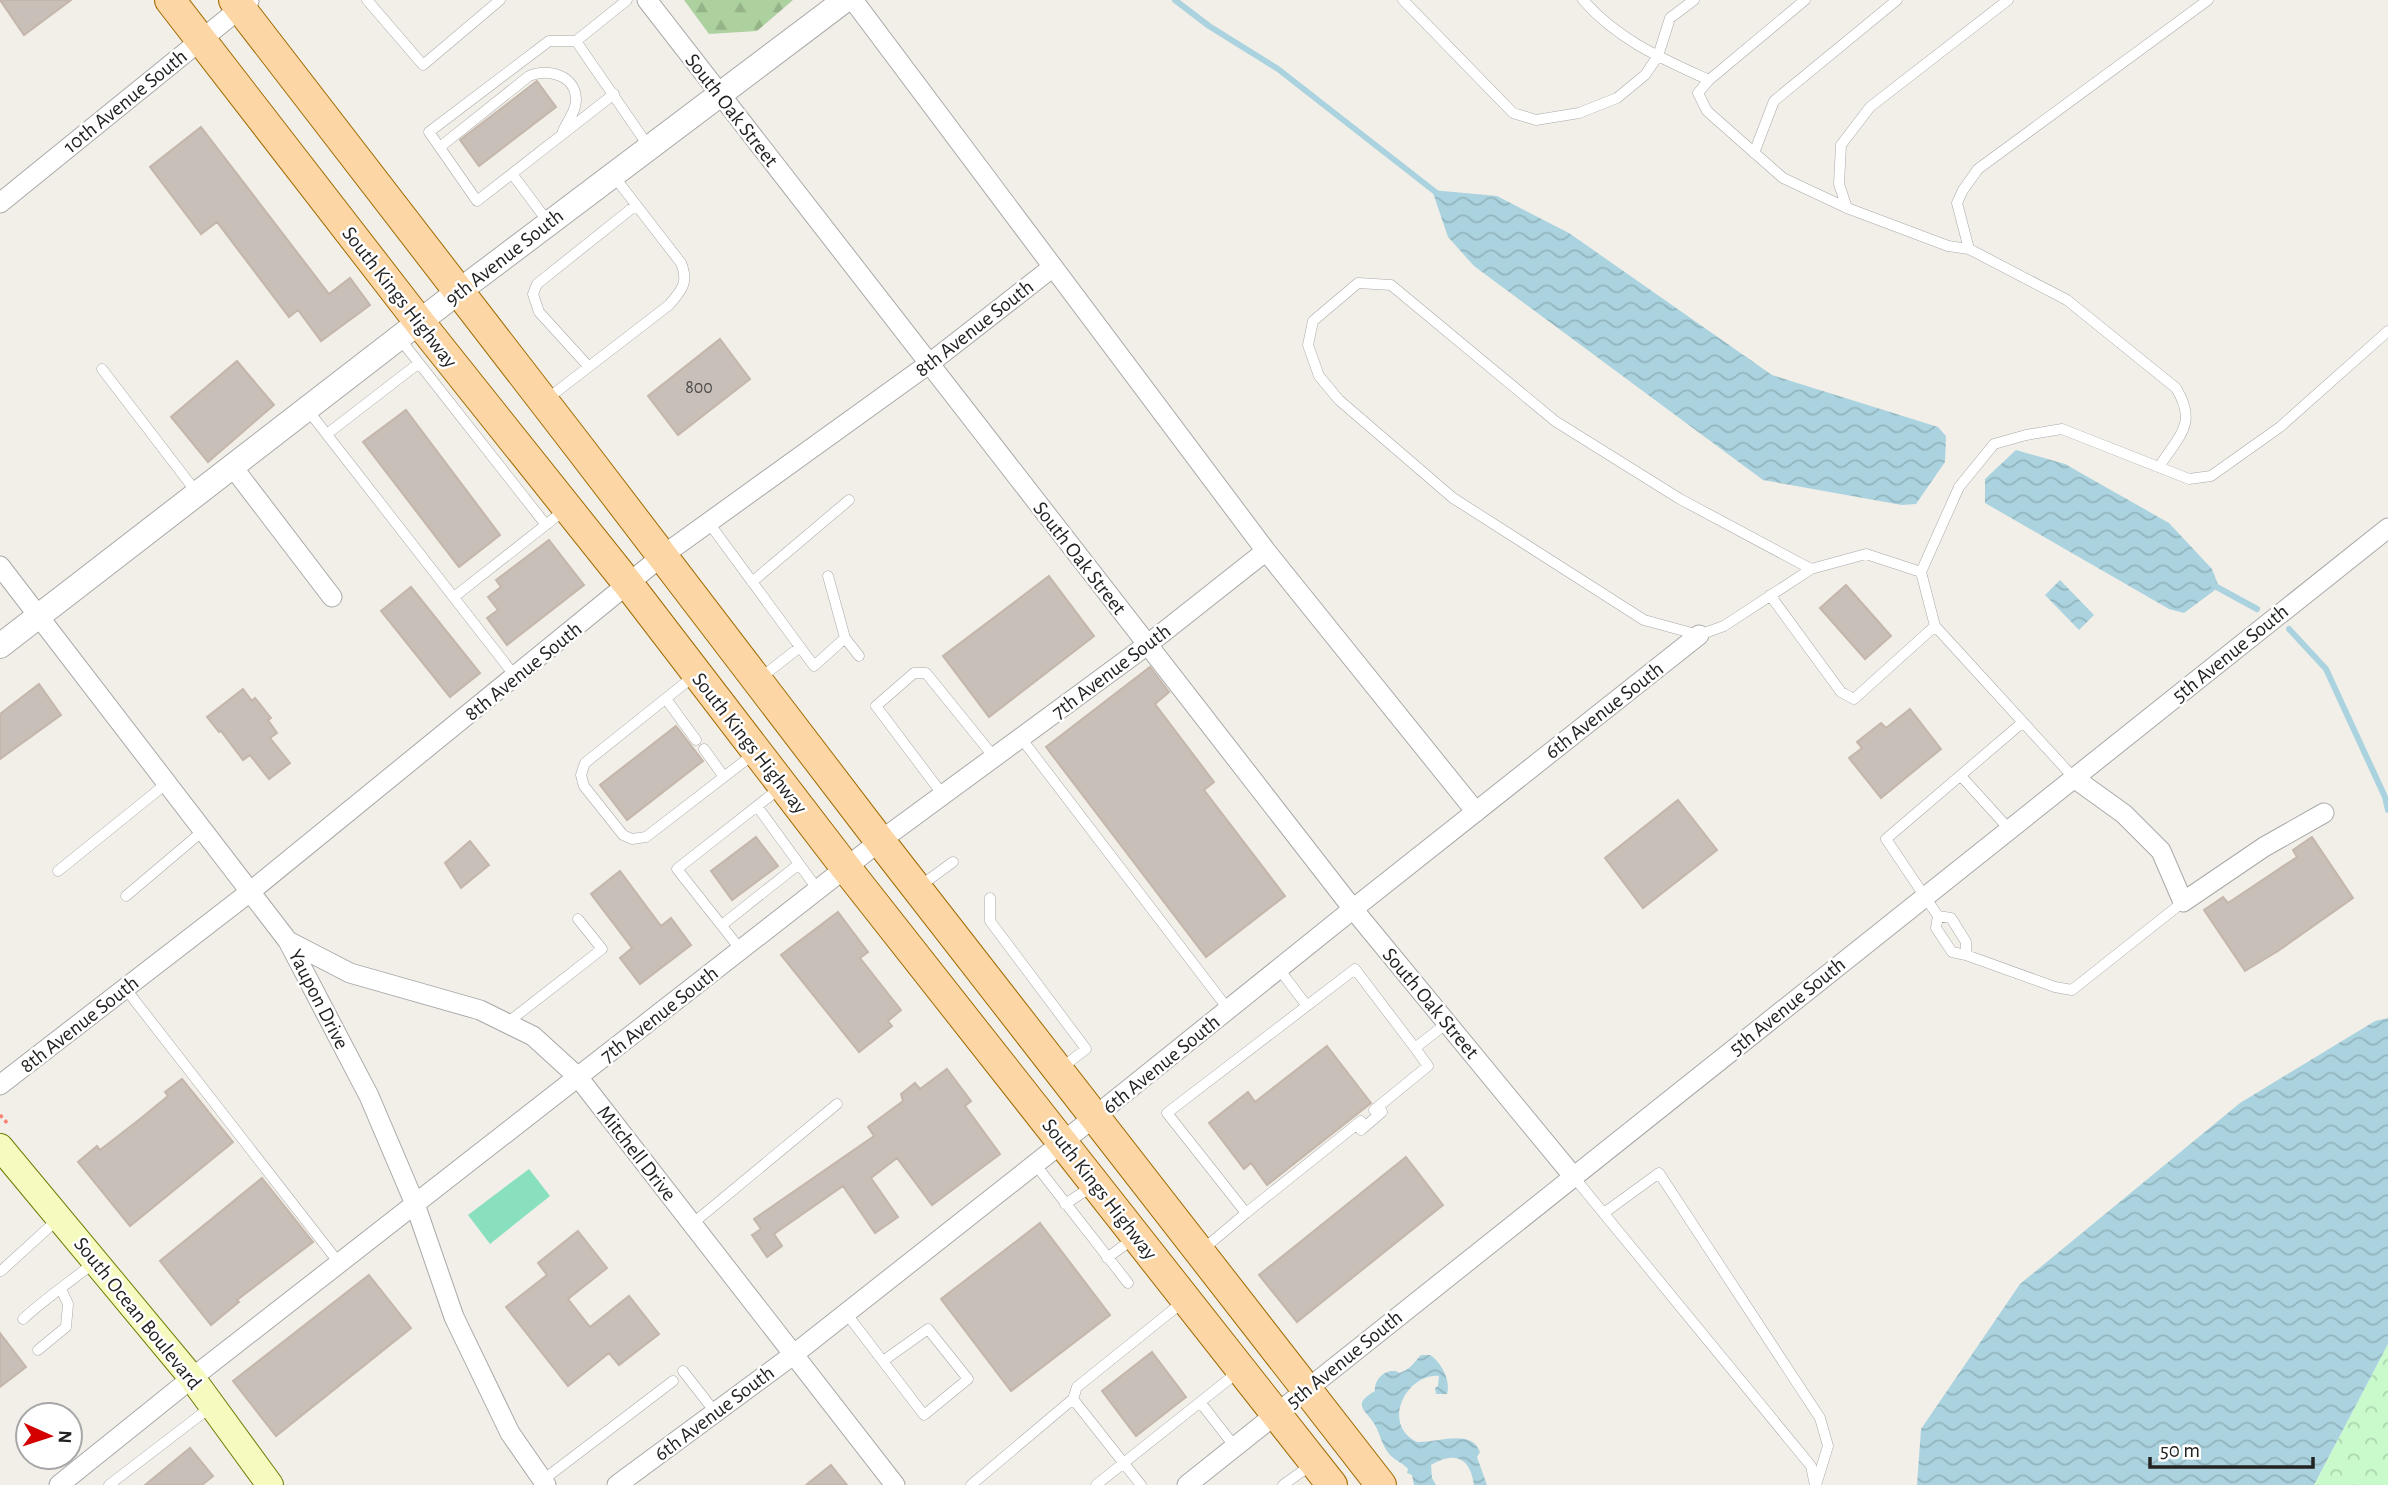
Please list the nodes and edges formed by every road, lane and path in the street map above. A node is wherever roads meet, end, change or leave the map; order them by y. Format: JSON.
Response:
{"nodes":[{"id":1,"x":170,"y":0,"type":"edge"},
{"id":2,"x":368,"y":0,"type":"edge"},
{"id":3,"x":500,"y":0,"type":"edge"},
{"id":4,"x":627,"y":0,"type":"edge"},
{"id":5,"x":647,"y":0,"type":"edge"},
{"id":6,"x":845,"y":0,"type":"edge"},
{"id":7,"x":853,"y":0,"type":"edge"},
{"id":8,"x":1403,"y":0,"type":"edge"},
{"id":9,"x":1583,"y":0,"type":"edge"},
{"id":10,"x":1694,"y":0,"type":"edge"},
{"id":11,"x":1805,"y":0,"type":"edge"},
{"id":12,"x":1897,"y":0,"type":"edge"},
{"id":13,"x":2008,"y":0,"type":"edge"},
{"id":14,"x":2208,"y":0,"type":"edge"},
{"id":15,"x":242,"y":3,"type":"edge"},
{"id":16,"x":200,"y":39,"type":"junction"},
{"id":17,"x":576,"y":41,"type":"junction"},
{"id":18,"x":1658,"y":56,"type":"junction"},
{"id":19,"x":1709,"y":80,"type":"junction"},
{"id":20,"x":614,"y":94,"type":"junction"},
{"id":21,"x":719,"y":94,"type":"junction"},
{"id":22,"x":563,"y":132,"type":"junction"},
{"id":23,"x":440,"y":147,"type":"junction"},
{"id":24,"x":649,"y":147,"type":"junction"},
{"id":25,"x":1754,"y":153,"type":"junction"},
{"id":26,"x":513,"y":175,"type":"junction"},
{"id":27,"x":613,"y":175,"type":"junction"},
{"id":28,"x":0,"y":203,"type":"edge"},
{"id":29,"x":636,"y":205,"type":"junction"},
{"id":30,"x":1847,"y":208,"type":"junction"},
{"id":31,"x":549,"y":223,"type":"junction"},
{"id":32,"x":1969,"y":249,"type":"junction"},
{"id":33,"x":1053,"y":267,"type":"junction"},
{"id":34,"x":458,"y":292,"type":"junction"},
{"id":35,"x":410,"y":331,"type":"junction"},
{"id":36,"x":2388,"y":331,"type":"edge"},
{"id":37,"x":419,"y":363,"type":"junction"},
{"id":38,"x":930,"y":363,"type":"junction"},
{"id":39,"x":589,"y":367,"type":"junction"},
{"id":40,"x":102,"y":369,"type":"dead end"},
{"id":41,"x":456,"y":389,"type":"junction"},
{"id":42,"x":543,"y":401,"type":"junction"},
{"id":43,"x":307,"y":409,"type":"junction"},
{"id":44,"x":327,"y":434,"type":"junction"},
{"id":45,"x":232,"y":466,"type":"junction"},
{"id":46,"x":2159,"y":467,"type":"junction"},
{"id":47,"x":197,"y":493,"type":"junction"},
{"id":48,"x":849,"y":500,"type":"dead end"},
{"id":49,"x":557,"y":516,"type":"junction"},
{"id":50,"x":709,"y":523,"type":"junction"},
{"id":51,"x":2388,"y":528,"type":"edge"},
{"id":52,"x":2368,"y":543,"type":"junction"},
{"id":53,"x":2388,"y":546,"type":"edge"},
{"id":54,"x":1266,"y":551,"type":"junction"},
{"id":55,"x":662,"y":556,"type":"junction"},
{"id":56,"x":0,"y":566,"type":"edge"},
{"id":57,"x":1811,"y":569,"type":"junction"},
{"id":58,"x":1922,"y":572,"type":"junction"},
{"id":59,"x":828,"y":576,"type":"dead end"},
{"id":60,"x":752,"y":582,"type":"junction"},
{"id":61,"x":629,"y":585,"type":"junction"},
{"id":62,"x":1770,"y":595,"type":"junction"},
{"id":63,"x":332,"y":597,"type":"dead end"},
{"id":64,"x":454,"y":597,"type":"junction"},
{"id":65,"x":39,"y":615,"type":"junction"},
{"id":66,"x":1935,"y":626,"type":"junction"},
{"id":67,"x":1699,"y":635,"type":"junction"},
{"id":68,"x":845,"y":638,"type":"junction"},
{"id":69,"x":1147,"y":645,"type":"junction"},
{"id":70,"x":0,"y":646,"type":"edge"},
{"id":71,"x":800,"y":647,"type":"junction"},
{"id":72,"x":859,"y":656,"type":"dead end"},
{"id":73,"x":697,"y":674,"type":"junction"},
{"id":74,"x":516,"y":677,"type":"junction"},
{"id":75,"x":757,"y":680,"type":"junction"},
{"id":76,"x":666,"y":699,"type":"junction"},
{"id":77,"x":2023,"y":722,"type":"junction"},
{"id":78,"x":1021,"y":738,"type":"junction"},
{"id":79,"x":696,"y":740,"type":"dead end"},
{"id":80,"x":704,"y":749,"type":"dead end"},
{"id":81,"x":757,"y":752,"type":"junction"},
{"id":82,"x":994,"y":757,"type":"junction"},
{"id":83,"x":1961,"y":776,"type":"junction"},
{"id":84,"x":724,"y":777,"type":"junction"},
{"id":85,"x":2074,"y":778,"type":"junction"},
{"id":86,"x":167,"y":782,"type":"junction"},
{"id":87,"x":783,"y":785,"type":"junction"},
{"id":88,"x":943,"y":795,"type":"junction"},
{"id":89,"x":757,"y":806,"type":"junction"},
{"id":90,"x":1476,"y":812,"type":"junction"},
{"id":91,"x":2324,"y":813,"type":"dead end"},
{"id":92,"x":2009,"y":829,"type":"junction"},
{"id":93,"x":204,"y":830,"type":"junction"},
{"id":94,"x":880,"y":841,"type":"junction"},
{"id":95,"x":953,"y":862,"type":"dead end"},
{"id":96,"x":799,"y":864,"type":"junction"},
{"id":97,"x":846,"y":868,"type":"junction"},
{"id":98,"x":58,"y":871,"type":"dead end"},
{"id":99,"x":917,"y":889,"type":"junction"},
{"id":100,"x":818,"y":890,"type":"junction"},
{"id":101,"x":251,"y":891,"type":"junction"},
{"id":102,"x":126,"y":896,"type":"dead end"},
{"id":103,"x":1925,"y":896,"type":"junction"},
{"id":104,"x":990,"y":898,"type":"dead end"},
{"id":105,"x":2183,"y":902,"type":"junction"},
{"id":106,"x":1353,"y":909,"type":"junction"},
{"id":107,"x":1938,"y":916,"type":"junction"},
{"id":108,"x":578,"y":919,"type":"dead end"},
{"id":109,"x":722,"y":925,"type":"junction"},
{"id":110,"x":288,"y":941,"type":"junction"},
{"id":111,"x":741,"y":950,"type":"junction"},
{"id":112,"x":1966,"y":955,"type":"junction"},
{"id":113,"x":1279,"y":969,"type":"junction"},
{"id":114,"x":125,"y":988,"type":"junction"},
{"id":115,"x":1307,"y":1006,"type":"junction"},
{"id":116,"x":1228,"y":1009,"type":"junction"},
{"id":117,"x":507,"y":1023,"type":"junction"},
{"id":118,"x":1447,"y":1023,"type":"junction"},
{"id":119,"x":1415,"y":1048,"type":"junction"},
{"id":120,"x":1058,"y":1070,"type":"junction"},
{"id":121,"x":578,"y":1077,"type":"junction"},
{"id":122,"x":0,"y":1085,"type":"edge"},
{"id":123,"x":838,"y":1104,"type":"dead end"},
{"id":124,"x":1094,"y":1117,"type":"junction"},
{"id":125,"x":1063,"y":1142,"type":"junction"},
{"id":126,"x":0,"y":1147,"type":"edge"},
{"id":127,"x":1035,"y":1164,"type":"junction"},
{"id":128,"x":1573,"y":1176,"type":"junction"},
{"id":129,"x":1096,"y":1184,"type":"junction"},
{"id":130,"x":415,"y":1204,"type":"junction"},
{"id":131,"x":1065,"y":1204,"type":"junction"},
{"id":132,"x":1246,"y":1213,"type":"junction"},
{"id":133,"x":1604,"y":1213,"type":"junction"},
{"id":134,"x":60,"y":1217,"type":"junction"},
{"id":135,"x":692,"y":1224,"type":"junction"},
{"id":136,"x":1137,"y":1236,"type":"junction"},
{"id":137,"x":1200,"y":1251,"type":"junction"},
{"id":138,"x":1107,"y":1258,"type":"junction"},
{"id":139,"x":95,"y":1261,"type":"junction"},
{"id":140,"x":339,"y":1263,"type":"junction"},
{"id":141,"x":1,"y":1271,"type":"edge"},
{"id":142,"x":1128,"y":1283,"type":"dead end"},
{"id":143,"x":61,"y":1289,"type":"junction"},
{"id":144,"x":1187,"y":1299,"type":"junction"},
{"id":145,"x":846,"y":1313,"type":"junction"},
{"id":146,"x":23,"y":1319,"type":"dead end"},
{"id":147,"x":38,"y":1350,"type":"dead end"},
{"id":148,"x":793,"y":1355,"type":"junction"},
{"id":149,"x":883,"y":1361,"type":"junction"},
{"id":150,"x":1241,"y":1369,"type":"junction"},
{"id":151,"x":683,"y":1371,"type":"dead end"},
{"id":152,"x":192,"y":1378,"type":"junction"},
{"id":153,"x":673,"y":1381,"type":"dead end"},
{"id":154,"x":1307,"y":1389,"type":"junction"},
{"id":155,"x":1073,"y":1399,"type":"junction"},
{"id":156,"x":1200,"y":1402,"type":"junction"},
{"id":157,"x":212,"y":1406,"type":"junction"},
{"id":158,"x":716,"y":1412,"type":"junction"},
{"id":159,"x":1276,"y":1414,"type":"junction"},
{"id":160,"x":1235,"y":1447,"type":"junction"},
{"id":161,"x":1124,"y":1464,"type":"junction"},
{"id":162,"x":1323,"y":1474,"type":"edge"},
{"id":163,"x":544,"y":1483,"type":"edge"},
{"id":164,"x":1195,"y":1483,"type":"edge"},
{"id":165,"x":267,"y":1484,"type":"edge"},
{"id":166,"x":59,"y":1485,"type":"edge"},
{"id":167,"x":109,"y":1485,"type":"edge"},
{"id":168,"x":617,"y":1485,"type":"edge"},
{"id":169,"x":895,"y":1485,"type":"edge"},
{"id":170,"x":971,"y":1485,"type":"edge"},
{"id":171,"x":1096,"y":1485,"type":"edge"},
{"id":172,"x":1141,"y":1485,"type":"edge"},
{"id":173,"x":1283,"y":1485,"type":"edge"},
{"id":174,"x":1381,"y":1485,"type":"edge"},
{"id":175,"x":1815,"y":1485,"type":"edge"}],
"edges":[{"from":1,"to":16,"type":"main road","name":"South Kings Highway"},
{"from":2,"to":3,"type":"lane"},
{"from":4,"to":17,"type":"lane"},
{"from":5,"to":21,"type":"street","name":"South Oak Street"},
{"from":6,"to":21,"type":"street","name":"9th Avenue South"},
{"from":7,"to":33,"type":"street"},
{"from":8,"to":18,"type":"lane"},
{"from":9,"to":18,"type":"lane"},
{"from":10,"to":18,"type":"lane"},
{"from":11,"to":19,"type":"lane"},
{"from":12,"to":25,"type":"lane"},
{"from":13,"to":30,"type":"lane"},
{"from":14,"to":32,"type":"lane"},
{"from":15,"to":16,"type":"street","name":"10th Avenue South"},
{"from":15,"to":34,"type":"main road","name":"South Kings Highway"},
{"from":16,"to":28,"type":"street","name":"10th Avenue South"},
{"from":16,"to":35,"type":"main road","name":"South Kings Highway"},
{"from":17,"to":20,"type":"lane"},
{"from":17,"to":23,"type":"lane"},
{"from":18,"to":19,"type":"lane"},
{"from":19,"to":25,"type":"lane"},
{"from":20,"to":22,"type":"lane"},
{"from":20,"to":24,"type":"lane"},
{"from":21,"to":24,"type":"street","name":"9th Avenue South"},
{"from":21,"to":38,"type":"street","name":"South Oak Street"},
{"from":22,"to":23,"type":"lane"},
{"from":22,"to":26,"type":"lane"},
{"from":23,"to":26,"type":"lane"},
{"from":24,"to":27,"type":"street","name":"9th Avenue South"},
{"from":25,"to":30,"type":"lane"},
{"from":26,"to":31,"type":"lane"},
{"from":27,"to":29,"type":"lane"},
{"from":27,"to":31,"type":"street","name":"9th Avenue South"},
{"from":29,"to":39,"type":"lane"},
{"from":29,"to":39,"type":"lane"},
{"from":30,"to":32,"type":"lane"},
{"from":31,"to":34,"type":"street","name":"9th Avenue South"},
{"from":32,"to":46,"type":"lane"},
{"from":33,"to":38,"type":"street","name":"8th Avenue South"},
{"from":33,"to":54,"type":"street"},
{"from":34,"to":35,"type":"street","name":"9th Avenue South"},
{"from":34,"to":42,"type":"main road","name":"South Kings Highway"},
{"from":35,"to":37,"type":"lane"},
{"from":35,"to":41,"type":"main road","name":"South Kings Highway"},
{"from":35,"to":43,"type":"street","name":"9th Avenue South"},
{"from":36,"to":46,"type":"lane"},
{"from":37,"to":41,"type":"lane"},
{"from":37,"to":44,"type":"lane"},
{"from":38,"to":50,"type":"street","name":"8th Avenue South"},
{"from":38,"to":69,"type":"street","name":"South Oak Street"},
{"from":39,"to":42,"type":"lane"},
{"from":40,"to":47,"type":"lane"},
{"from":41,"to":49,"type":"main road","name":"South Kings Highway"},
{"from":42,"to":55,"type":"main road","name":"South Kings Highway"},
{"from":43,"to":44,"type":"lane"},
{"from":43,"to":45,"type":"street","name":"9th Avenue South"},
{"from":44,"to":64,"type":"lane"},
{"from":45,"to":47,"type":"street","name":"9th Avenue South"},
{"from":45,"to":63,"type":"street"},
{"from":46,"to":58,"type":"lane"},
{"from":47,"to":65,"type":"street","name":"9th Avenue South"},
{"from":48,"to":60,"type":"lane"},
{"from":49,"to":61,"type":"main road","name":"South Kings Highway"},
{"from":49,"to":64,"type":"lane"},
{"from":50,"to":55,"type":"street","name":"8th Avenue South"},
{"from":50,"to":60,"type":"lane"},
{"from":51,"to":52,"type":"street","name":"5th Avenue South"},
{"from":52,"to":53,"type":"street"},
{"from":52,"to":85,"type":"street","name":"5th Avenue South"},
{"from":54,"to":69,"type":"street","name":"7th Avenue South"},
{"from":54,"to":90,"type":"street"},
{"from":55,"to":61,"type":"street","name":"8th Avenue South"},
{"from":55,"to":75,"type":"main road","name":"South Kings Highway"},
{"from":56,"to":65,"type":"street","name":"Yaupon Drive"},
{"from":57,"to":58,"type":"lane"},
{"from":57,"to":62,"type":"lane"},
{"from":57,"to":67,"type":"lane"},
{"from":58,"to":66,"type":"lane"},
{"from":59,"to":68,"type":"lane"},
{"from":60,"to":71,"type":"lane"},
{"from":61,"to":73,"type":"main road","name":"South Kings Highway"},
{"from":61,"to":74,"type":"street","name":"8th Avenue South"},
{"from":62,"to":66,"type":"lane"},
{"from":62,"to":67,"type":"lane"},
{"from":64,"to":74,"type":"lane"},
{"from":65,"to":70,"type":"street","name":"9th Avenue South"},
{"from":65,"to":86,"type":"street","name":"Yaupon Drive"},
{"from":66,"to":77,"type":"lane"},
{"from":67,"to":90,"type":"street","name":"6th Avenue South"},
{"from":68,"to":71,"type":"lane"},
{"from":68,"to":72,"type":"lane"},
{"from":69,"to":78,"type":"street","name":"7th Avenue South"},
{"from":69,"to":106,"type":"street","name":"South Oak Street"},
{"from":71,"to":75,"type":"lane"},
{"from":73,"to":76,"type":"lane"},
{"from":73,"to":81,"type":"main road","name":"South Kings Highway"},
{"from":74,"to":101,"type":"street","name":"8th Avenue South"},
{"from":75,"to":94,"type":"main road","name":"South Kings Highway"},
{"from":76,"to":79,"type":"lane"},
{"from":76,"to":84,"type":"lane"},
{"from":77,"to":83,"type":"lane"},
{"from":77,"to":85,"type":"lane"},
{"from":78,"to":82,"type":"street","name":"7th Avenue South"},
{"from":78,"to":116,"type":"lane"},
{"from":80,"to":84,"type":"lane"},
{"from":81,"to":84,"type":"lane"},
{"from":81,"to":87,"type":"main road","name":"South Kings Highway"},
{"from":82,"to":88,"type":"street","name":"7th Avenue South"},
{"from":82,"to":88,"type":"lane"},
{"from":83,"to":92,"type":"lane"},
{"from":83,"to":103,"type":"lane"},
{"from":85,"to":92,"type":"street","name":"5th Avenue South"},
{"from":85,"to":105,"type":"street"},
{"from":86,"to":93,"type":"street","name":"Yaupon Drive"},
{"from":86,"to":98,"type":"lane"},
{"from":87,"to":89,"type":"lane"},
{"from":87,"to":97,"type":"main road","name":"South Kings Highway"},
{"from":88,"to":94,"type":"street","name":"7th Avenue South"},
{"from":89,"to":96,"type":"lane"},
{"from":89,"to":109,"type":"lane"},
{"from":90,"to":106,"type":"street","name":"6th Avenue South"},
{"from":91,"to":105,"type":"street"},
{"from":92,"to":103,"type":"street","name":"5th Avenue South"},
{"from":93,"to":101,"type":"street","name":"Yaupon Drive"},
{"from":93,"to":102,"type":"lane"},
{"from":94,"to":97,"type":"street","name":"7th Avenue South"},
{"from":94,"to":99,"type":"main road","name":"South Kings Highway"},
{"from":95,"to":99,"type":"lane"},
{"from":96,"to":100,"type":"lane"},
{"from":96,"to":109,"type":"lane"},
{"from":97,"to":100,"type":"street","name":"7th Avenue South"},
{"from":97,"to":125,"type":"main road","name":"South Kings Highway"},
{"from":99,"to":120,"type":"main road","name":"South Kings Highway"},
{"from":100,"to":111,"type":"street","name":"7th Avenue South"},
{"from":101,"to":110,"type":"street","name":"Yaupon Drive"},
{"from":101,"to":114,"type":"street","name":"8th Avenue South"},
{"from":103,"to":107,"type":"lane"},
{"from":103,"to":128,"type":"street","name":"5th Avenue South"},
{"from":104,"to":120,"type":"lane"},
{"from":105,"to":112,"type":"lane"},
{"from":106,"to":113,"type":"street","name":"6th Avenue South"},
{"from":106,"to":118,"type":"street","name":"South Oak Street"},
{"from":107,"to":112,"type":"lane"},
{"from":107,"to":112,"type":"lane"},
{"from":108,"to":117,"type":"lane"},
{"from":109,"to":111,"type":"lane"},
{"from":110,"to":117,"type":"street","name":"Mitchell Drive"},
{"from":110,"to":130,"type":"street","name":"Yaupon Drive"},
{"from":111,"to":121,"type":"street","name":"7th Avenue South"},
{"from":113,"to":115,"type":"lane"},
{"from":113,"to":116,"type":"street","name":"6th Avenue South"},
{"from":114,"to":122,"type":"street","name":"8th Avenue South"},
{"from":114,"to":140,"type":"lane"},
{"from":115,"to":119,"type":"lane"},
{"from":115,"to":132,"type":"lane"},
{"from":116,"to":124,"type":"street","name":"6th Avenue South"},
{"from":117,"to":121,"type":"street","name":"Mitchell Drive"},
{"from":118,"to":119,"type":"lane"},
{"from":118,"to":128,"type":"street","name":"South Oak Street"},
{"from":119,"to":132,"type":"lane"},
{"from":120,"to":124,"type":"main road","name":"South Kings Highway"},
{"from":121,"to":130,"type":"street","name":"7th Avenue South"},
{"from":121,"to":135,"type":"street","name":"Mitchell Drive"},
{"from":123,"to":135,"type":"lane"},
{"from":124,"to":125,"type":"street","name":"6th Avenue South"},
{"from":124,"to":137,"type":"main road","name":"South Kings Highway"},
{"from":125,"to":127,"type":"street","name":"6th Avenue South"},
{"from":125,"to":129,"type":"main road","name":"South Kings Highway"},
{"from":126,"to":134,"type":"main road","name":"South Ocean Boulevard"},
{"from":127,"to":131,"type":"lane"},
{"from":127,"to":145,"type":"street","name":"6th Avenue South"},
{"from":128,"to":133,"type":"lane"},
{"from":128,"to":154,"type":"street","name":"5th Avenue South"},
{"from":129,"to":131,"type":"lane"},
{"from":129,"to":136,"type":"main road","name":"South Kings Highway"},
{"from":130,"to":140,"type":"street","name":"7th Avenue South"},
{"from":130,"to":163,"type":"street","name":"Yaupon Drive"},
{"from":131,"to":138,"type":"lane"},
{"from":132,"to":137,"type":"lane"},
{"from":133,"to":175,"type":"lane"},
{"from":133,"to":175,"type":"lane"},
{"from":134,"to":139,"type":"main road","name":"South Ocean Boulevard"},
{"from":134,"to":141,"type":"lane"},
{"from":135,"to":148,"type":"street","name":"Mitchell Drive"},
{"from":136,"to":138,"type":"lane"},
{"from":136,"to":144,"type":"main road","name":"South Kings Highway"},
{"from":137,"to":154,"type":"main road","name":"South Kings Highway"},
{"from":138,"to":142,"type":"lane"},
{"from":139,"to":143,"type":"lane"},
{"from":139,"to":152,"type":"main road","name":"South Ocean Boulevard"},
{"from":140,"to":152,"type":"street","name":"7th Avenue South"},
{"from":143,"to":146,"type":"lane"},
{"from":143,"to":147,"type":"lane"},
{"from":144,"to":150,"type":"main road","name":"South Kings Highway"},
{"from":144,"to":155,"type":"lane"},
{"from":145,"to":148,"type":"street","name":"6th Avenue South"},
{"from":145,"to":149,"type":"lane"},
{"from":148,"to":158,"type":"street","name":"6th Avenue South"},
{"from":148,"to":169,"type":"street","name":"Mitchell Drive"},
{"from":149,"to":149,"type":"lane"},
{"from":150,"to":156,"type":"lane"},
{"from":150,"to":159,"type":"main road","name":"South Kings Highway"},
{"from":151,"to":158,"type":"lane"},
{"from":152,"to":157,"type":"main road","name":"South Ocean Boulevard"},
{"from":152,"to":166,"type":"street","name":"7th Avenue South"},
{"from":153,"to":163,"type":"lane"},
{"from":154,"to":159,"type":"street","name":"5th Avenue South"},
{"from":154,"to":174,"type":"main road","name":"South Kings Highway"},
{"from":155,"to":161,"type":"lane"},
{"from":155,"to":170,"type":"lane"},
{"from":156,"to":160,"type":"lane"},
{"from":156,"to":161,"type":"lane"},
{"from":157,"to":165,"type":"main road","name":"South Ocean Boulevard"},
{"from":157,"to":167,"type":"lane"},
{"from":158,"to":168,"type":"street","name":"6th Avenue South"},
{"from":159,"to":160,"type":"street","name":"5th Avenue South"},
{"from":159,"to":162,"type":"main road","name":"South Kings Highway"},
{"from":160,"to":164,"type":"street","name":"5th Avenue South"},
{"from":161,"to":171,"type":"lane"},
{"from":161,"to":172,"type":"lane"},
{"from":162,"to":173,"type":"lane"}]}
